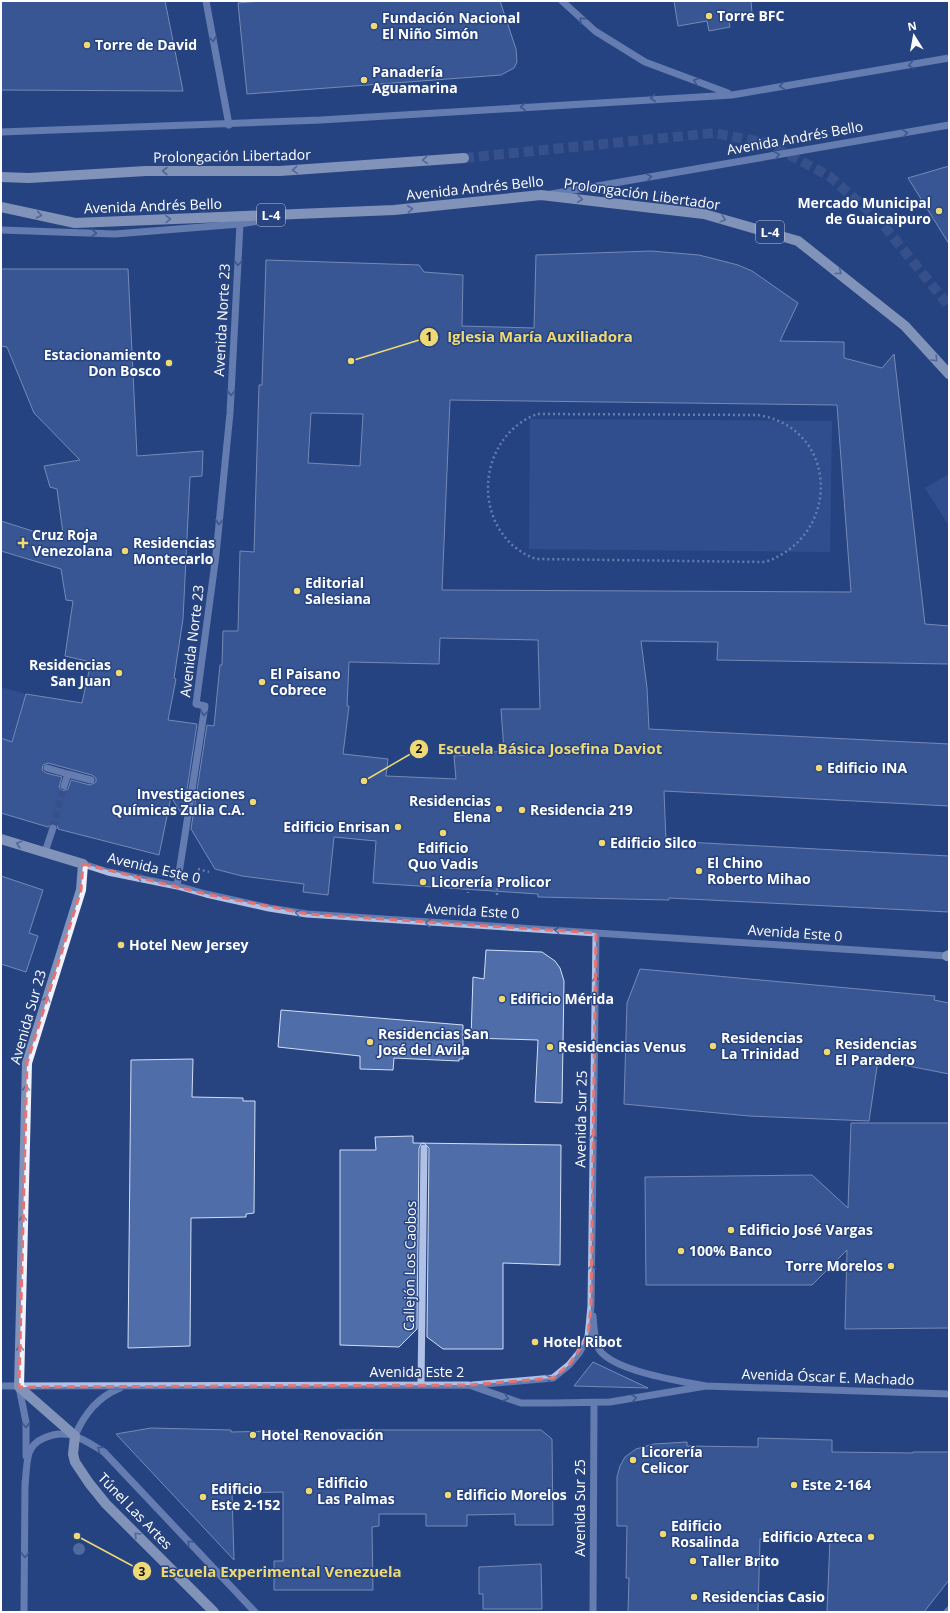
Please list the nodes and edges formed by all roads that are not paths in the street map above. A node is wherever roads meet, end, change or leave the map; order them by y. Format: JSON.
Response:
{"nodes":[{"id":1,"x":206,"y":1,"type":"edge"},
{"id":2,"x":562,"y":1,"type":"edge"},
{"id":3,"x":949,"y":58,"type":"edge"},
{"id":4,"x":732,"y":95,"type":"junction"},
{"id":5,"x":229,"y":125,"type":"junction"},
{"id":6,"x":949,"y":125,"type":"edge"},
{"id":7,"x":1,"y":132,"type":"edge"},
{"id":8,"x":464,"y":158,"type":"tunnel mouth"},
{"id":9,"x":1,"y":177,"type":"edge"},
{"id":10,"x":541,"y":195,"type":"junction"},
{"id":11,"x":1,"y":207,"type":"edge"},
{"id":12,"x":394,"y":210,"type":"junction"},
{"id":13,"x":240,"y":224,"type":"junction"},
{"id":14,"x":1,"y":230,"type":"edge"},
{"id":15,"x":949,"y":374,"type":"edge"},
{"id":16,"x":47,"y":768,"type":"dead end"},
{"id":17,"x":68,"y":774,"type":"junction"},
{"id":18,"x":91,"y":780,"type":"dead end"},
{"id":19,"x":64,"y":786,"type":"tunnel mouth"},
{"id":20,"x":53,"y":828,"type":"tunnel mouth"},
{"id":21,"x":1,"y":839,"type":"edge"},
{"id":22,"x":45,"y":852,"type":"junction"},
{"id":23,"x":83,"y":864,"type":"junction"},
{"id":24,"x":177,"y":886,"type":"junction"},
{"id":25,"x":596,"y":933,"type":"junction"},
{"id":26,"x":949,"y":956,"type":"edge"},
{"id":27,"x":424,"y":1148,"type":"dead end"},
{"id":28,"x":592,"y":1306,"type":"junction"},
{"id":29,"x":421,"y":1385,"type":"junction"},
{"id":30,"x":469,"y":1385,"type":"junction"},
{"id":31,"x":1,"y":1386,"type":"edge"},
{"id":32,"x":125,"y":1386,"type":"junction"},
{"id":33,"x":706,"y":1386,"type":"junction"},
{"id":34,"x":19,"y":1387,"type":"junction"},
{"id":35,"x":949,"y":1394,"type":"edge"},
{"id":36,"x":594,"y":1403,"type":"junction"},
{"id":37,"x":75,"y":1436,"type":"junction"},
{"id":38,"x":25,"y":1487,"type":"junction"},
{"id":39,"x":24,"y":1612,"type":"edge"},
{"id":40,"x":214,"y":1612,"type":"edge"},
{"id":41,"x":255,"y":1612,"type":"edge"},
{"id":42,"x":593,"y":1612,"type":"edge"}],
"edges":[{"from":1,"to":5,"type":"street","one_way":true},
{"from":4,"to":2,"type":"street","one_way":true},
{"from":3,"to":4,"type":"street","one_way":true},
{"from":4,"to":5,"type":"street","one_way":true},
{"from":5,"to":7,"type":"street"},
{"from":10,"to":6,"type":"street","name":"Avenida Andrés Bello","one_way":true},
{"from":8,"to":9,"type":"main road","name":"Prolongación Libertador","one_way":true},
{"from":12,"to":10,"type":"main road","name":"Avenida Andrés Bello","number":"L-4","one_way":true},
{"from":10,"to":15,"type":"main road","name":"Prolongación Libertador","number":"L-4","one_way":true},
{"from":11,"to":12,"type":"main road","name":"Avenida Andrés Bello","number":"L-4","one_way":true},
{"from":12,"to":13,"type":"street","number":"L-4"},
{"from":14,"to":13,"type":"street","number":"L-4","one_way":true},
{"from":13,"to":24,"type":"street","name":"Avenida Norte 23","one_way":true},
{"from":16,"to":17,"type":"street"},
{"from":17,"to":18,"type":"street"},
{"from":17,"to":19,"type":"street"},
{"from":20,"to":22,"type":"street"},
{"from":22,"to":21,"type":"main road","name":"Avenida Este 0","one_way":true},
{"from":22,"to":23,"type":"main road","name":"Avenida Este 0"},
{"from":24,"to":23,"type":"street","name":"Avenida Este 0","one_way":true},
{"from":34,"to":23,"type":"main road","name":"Avenida Sur 23","one_way":true},
{"from":25,"to":24,"type":"street","name":"Avenida Este 0","one_way":true},
{"from":25,"to":26,"type":"street","name":"Avenida Este 0"},
{"from":28,"to":25,"type":"street","name":"Avenida Sur 25","one_way":true},
{"from":27,"to":29,"type":"street","name":"Callejón Los Caobos"},
{"from":30,"to":28,"type":"street","name":"Avenida Sur 25","one_way":true},
{"from":28,"to":33,"type":"street","name":"Avenida Sur 25"},
{"from":29,"to":30,"type":"street","name":"Avenida Este 2"},
{"from":29,"to":32,"type":"street","name":"Avenida Este 2"},
{"from":30,"to":36,"type":"street","name":"Avenida Este 2","one_way":true},
{"from":31,"to":34,"type":"street","name":"Avenida Este 2"},
{"from":32,"to":34,"type":"street","name":"Avenida Este 2"},
{"from":32,"to":37,"type":"street","name":"Avenida Este 2"},
{"from":33,"to":35,"type":"street","name":"Avenida Óscar E. Machado"},
{"from":36,"to":33,"type":"street","name":"Avenida Este 2","one_way":true},
{"from":34,"to":37,"type":"main road"},
{"from":34,"to":38,"type":"street","name":"Avenida Sur 23","one_way":true},
{"from":36,"to":42,"type":"street","name":"Avenida Sur 25"},
{"from":37,"to":38,"type":"street"},
{"from":40,"to":37,"type":"main road","name":"Túnel Las Artes","one_way":true},
{"from":41,"to":37,"type":"street","one_way":true},
{"from":38,"to":39,"type":"street","name":"Avenida Sur 23","one_way":true}]}
